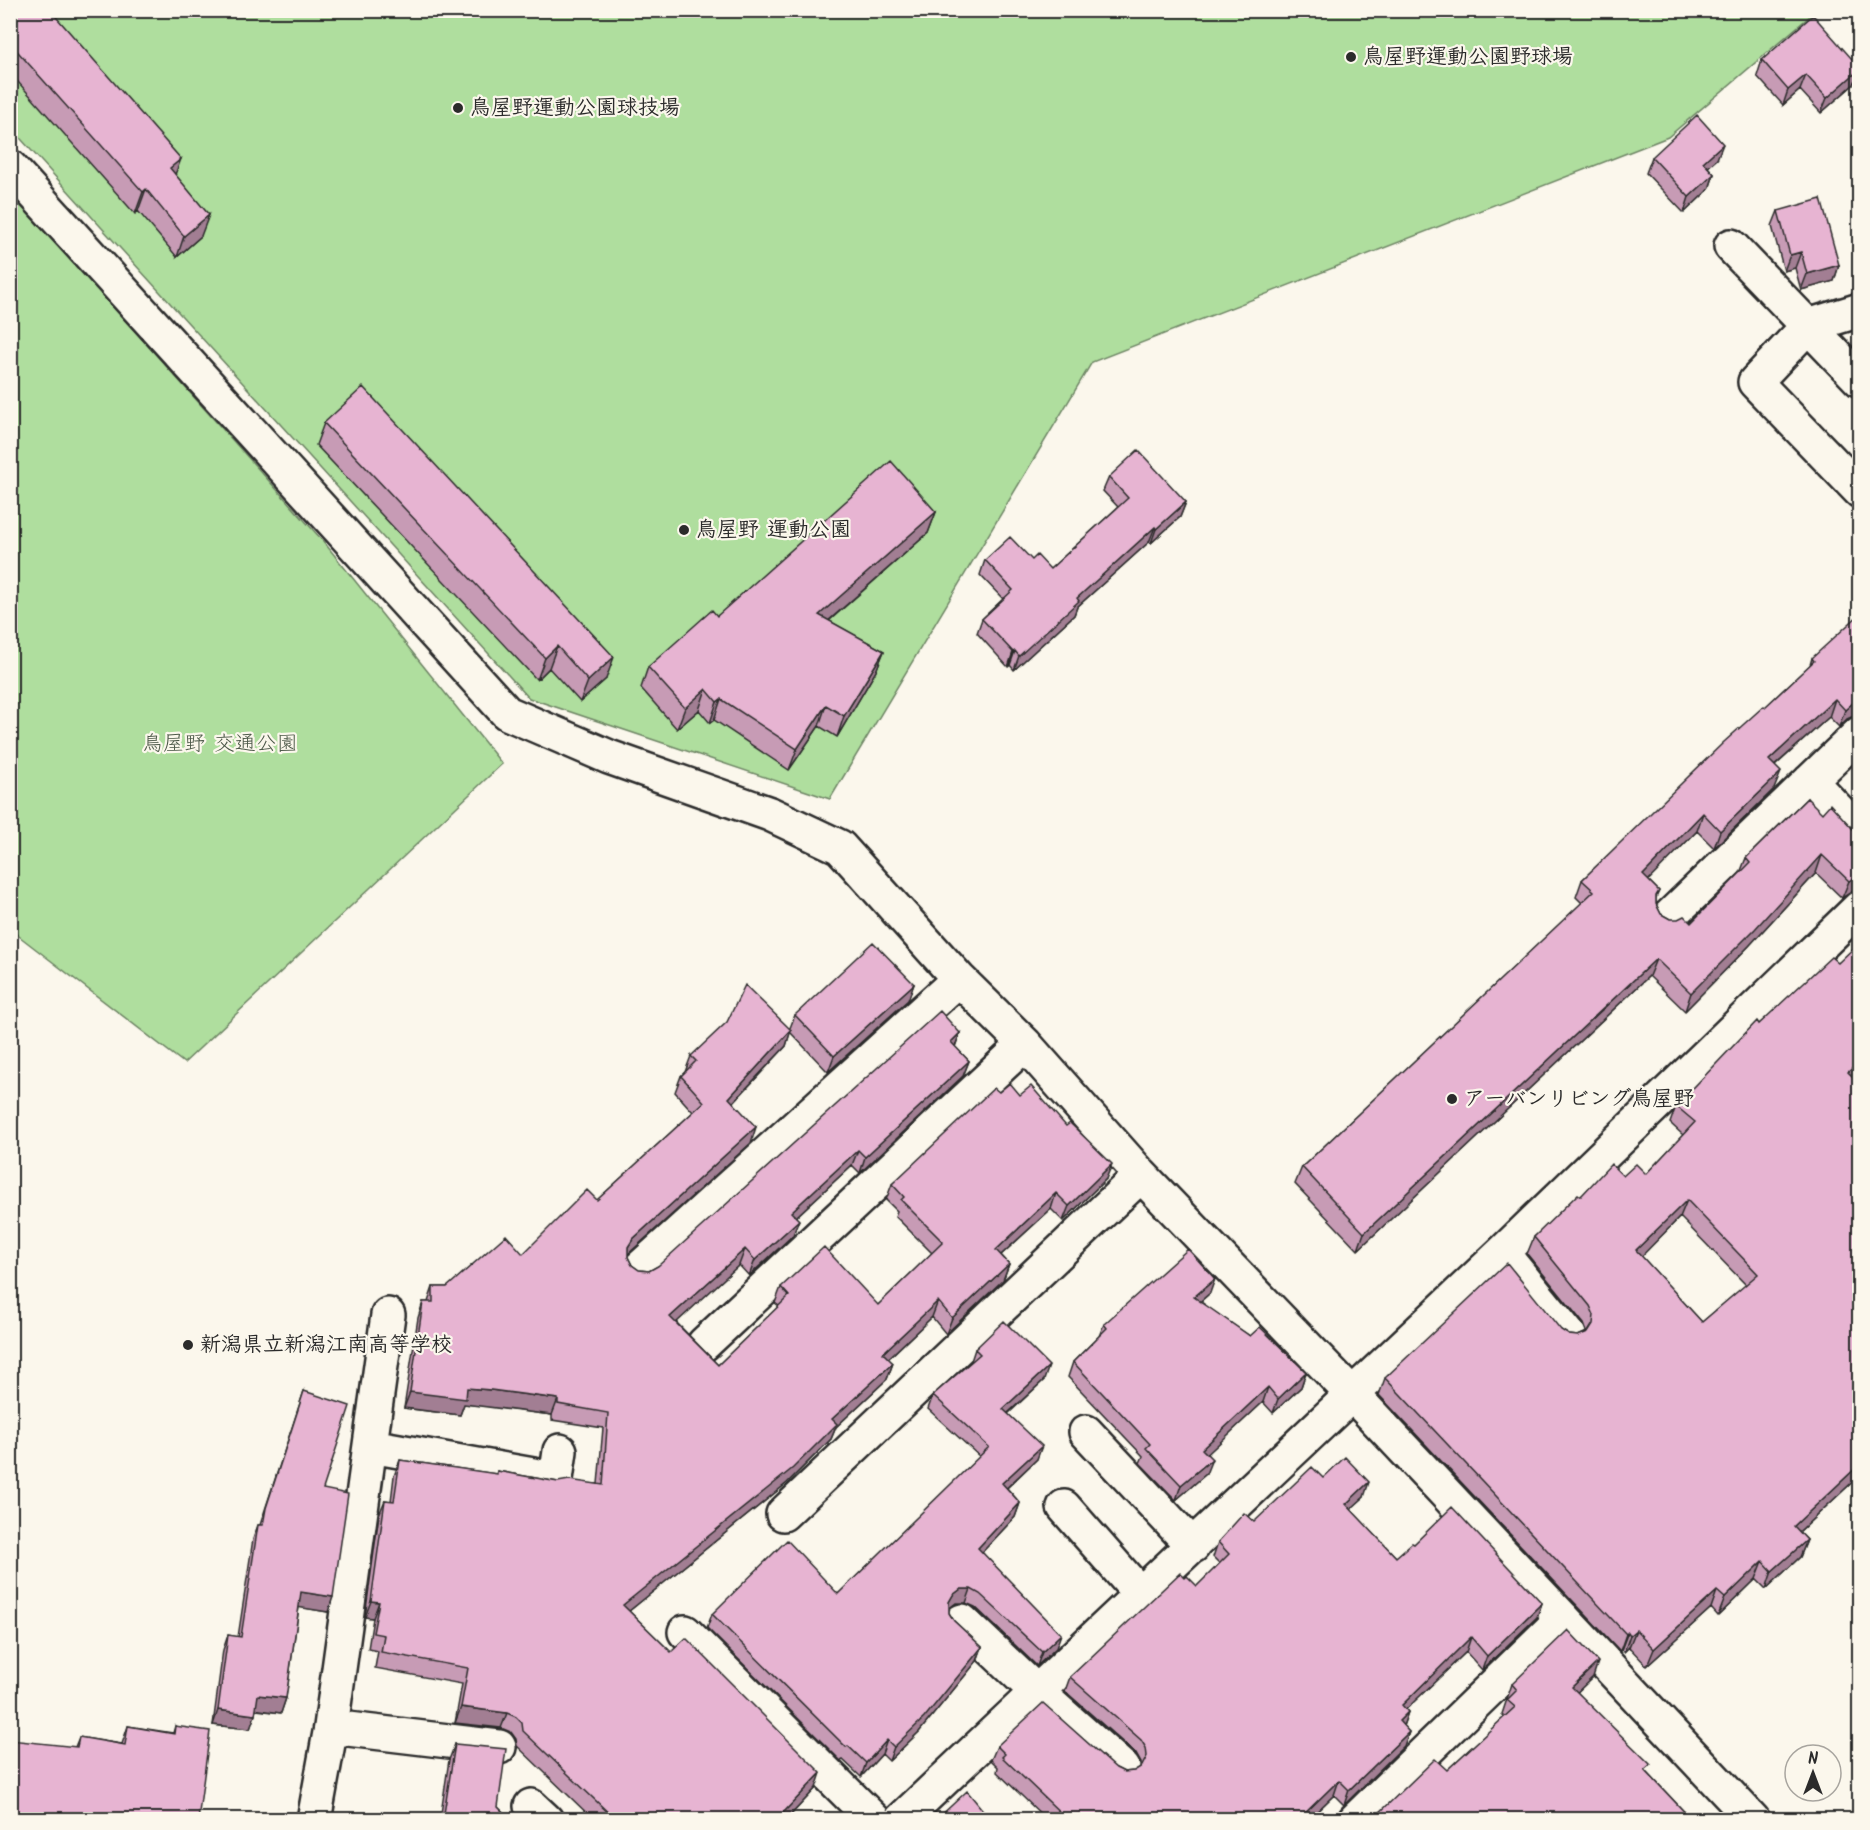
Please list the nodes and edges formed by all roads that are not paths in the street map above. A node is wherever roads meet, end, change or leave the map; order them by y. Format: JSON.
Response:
{"nodes":[{"id":1,"x":10,"y":167,"type":"edge"},
{"id":2,"x":1731,"y":246,"type":"dead end"},
{"id":3,"x":1860,"y":310,"type":"edge"},
{"id":4,"x":1808,"y":326,"type":"junction"},
{"id":5,"x":1860,"y":380,"type":"edge"},
{"id":6,"x":1860,"y":491,"type":"edge"},
{"id":7,"x":1860,"y":733,"type":"edge"},
{"id":8,"x":1810,"y":781,"type":"junction"},
{"id":9,"x":1860,"y":833,"type":"edge"},
{"id":10,"x":1860,"y":907,"type":"edge"},
{"id":11,"x":1668,"y":918,"type":"edge"},
{"id":12,"x":959,"y":979,"type":"junction"},
{"id":13,"x":1025,"y":1044,"type":"junction"},
{"id":14,"x":1141,"y":1175,"type":"junction"},
{"id":15,"x":1502,"y":1253,"type":"junction"},
{"id":16,"x":640,"y":1268,"type":"edge"},
{"id":17,"x":388,"y":1315,"type":"dead end"},
{"id":18,"x":1569,"y":1335,"type":"edge"},
{"id":19,"x":704,"y":1344,"type":"dead end"},
{"id":20,"x":1353,"y":1395,"type":"junction"},
{"id":21,"x":1086,"y":1432,"type":"dead end"},
{"id":22,"x":370,"y":1446,"type":"junction"},
{"id":23,"x":560,"y":1451,"type":"dead end"},
{"id":24,"x":1064,"y":1507,"type":"dead end"},
{"id":25,"x":783,"y":1514,"type":"dead end"},
{"id":26,"x":1193,"y":1546,"type":"junction"},
{"id":27,"x":1141,"y":1595,"type":"junction"},
{"id":28,"x":1563,"y":1618,"type":"junction"},
{"id":29,"x":962,"y":1621,"type":"dead end"},
{"id":30,"x":685,"y":1632,"type":"dead end"},
{"id":31,"x":1036,"y":1691,"type":"junction"},
{"id":32,"x":331,"y":1727,"type":"junction"},
{"id":33,"x":499,"y":1747,"type":"edge"},
{"id":34,"x":1123,"y":1768,"type":"dead end"},
{"id":35,"x":315,"y":1820,"type":"edge"},
{"id":36,"x":874,"y":1820,"type":"edge"},
{"id":37,"x":901,"y":1820,"type":"edge"},
{"id":38,"x":1355,"y":1820,"type":"edge"},
{"id":39,"x":1753,"y":1820,"type":"edge"}],
"edges":[{"from":1,"to":12,"type":"street"},
{"from":2,"to":4,"type":"street"},
{"from":3,"to":4,"type":"street"},
{"from":4,"to":5,"type":"street"},
{"from":4,"to":6,"type":"street"},
{"from":7,"to":8,"type":"street"},
{"from":8,"to":9,"type":"street"},
{"from":8,"to":11,"type":"street"},
{"from":10,"to":15,"type":"street"},
{"from":12,"to":13,"type":"street"},
{"from":12,"to":16,"type":"street"},
{"from":13,"to":14,"type":"street"},
{"from":13,"to":19,"type":"street"},
{"from":14,"to":20,"type":"street"},
{"from":14,"to":25,"type":"street"},
{"from":15,"to":18,"type":"street"},
{"from":15,"to":20,"type":"street"},
{"from":17,"to":22,"type":"street"},
{"from":20,"to":26,"type":"street"},
{"from":20,"to":28,"type":"street"},
{"from":21,"to":26,"type":"street"},
{"from":22,"to":23,"type":"street"},
{"from":22,"to":32,"type":"street"},
{"from":24,"to":27,"type":"street"},
{"from":26,"to":27,"type":"street"},
{"from":27,"to":31,"type":"street"},
{"from":28,"to":38,"type":"street"},
{"from":28,"to":39,"type":"street"},
{"from":29,"to":31,"type":"street"},
{"from":30,"to":36,"type":"street"},
{"from":31,"to":34,"type":"street"},
{"from":31,"to":37,"type":"street"},
{"from":32,"to":33,"type":"street"},
{"from":32,"to":35,"type":"street"}]}
